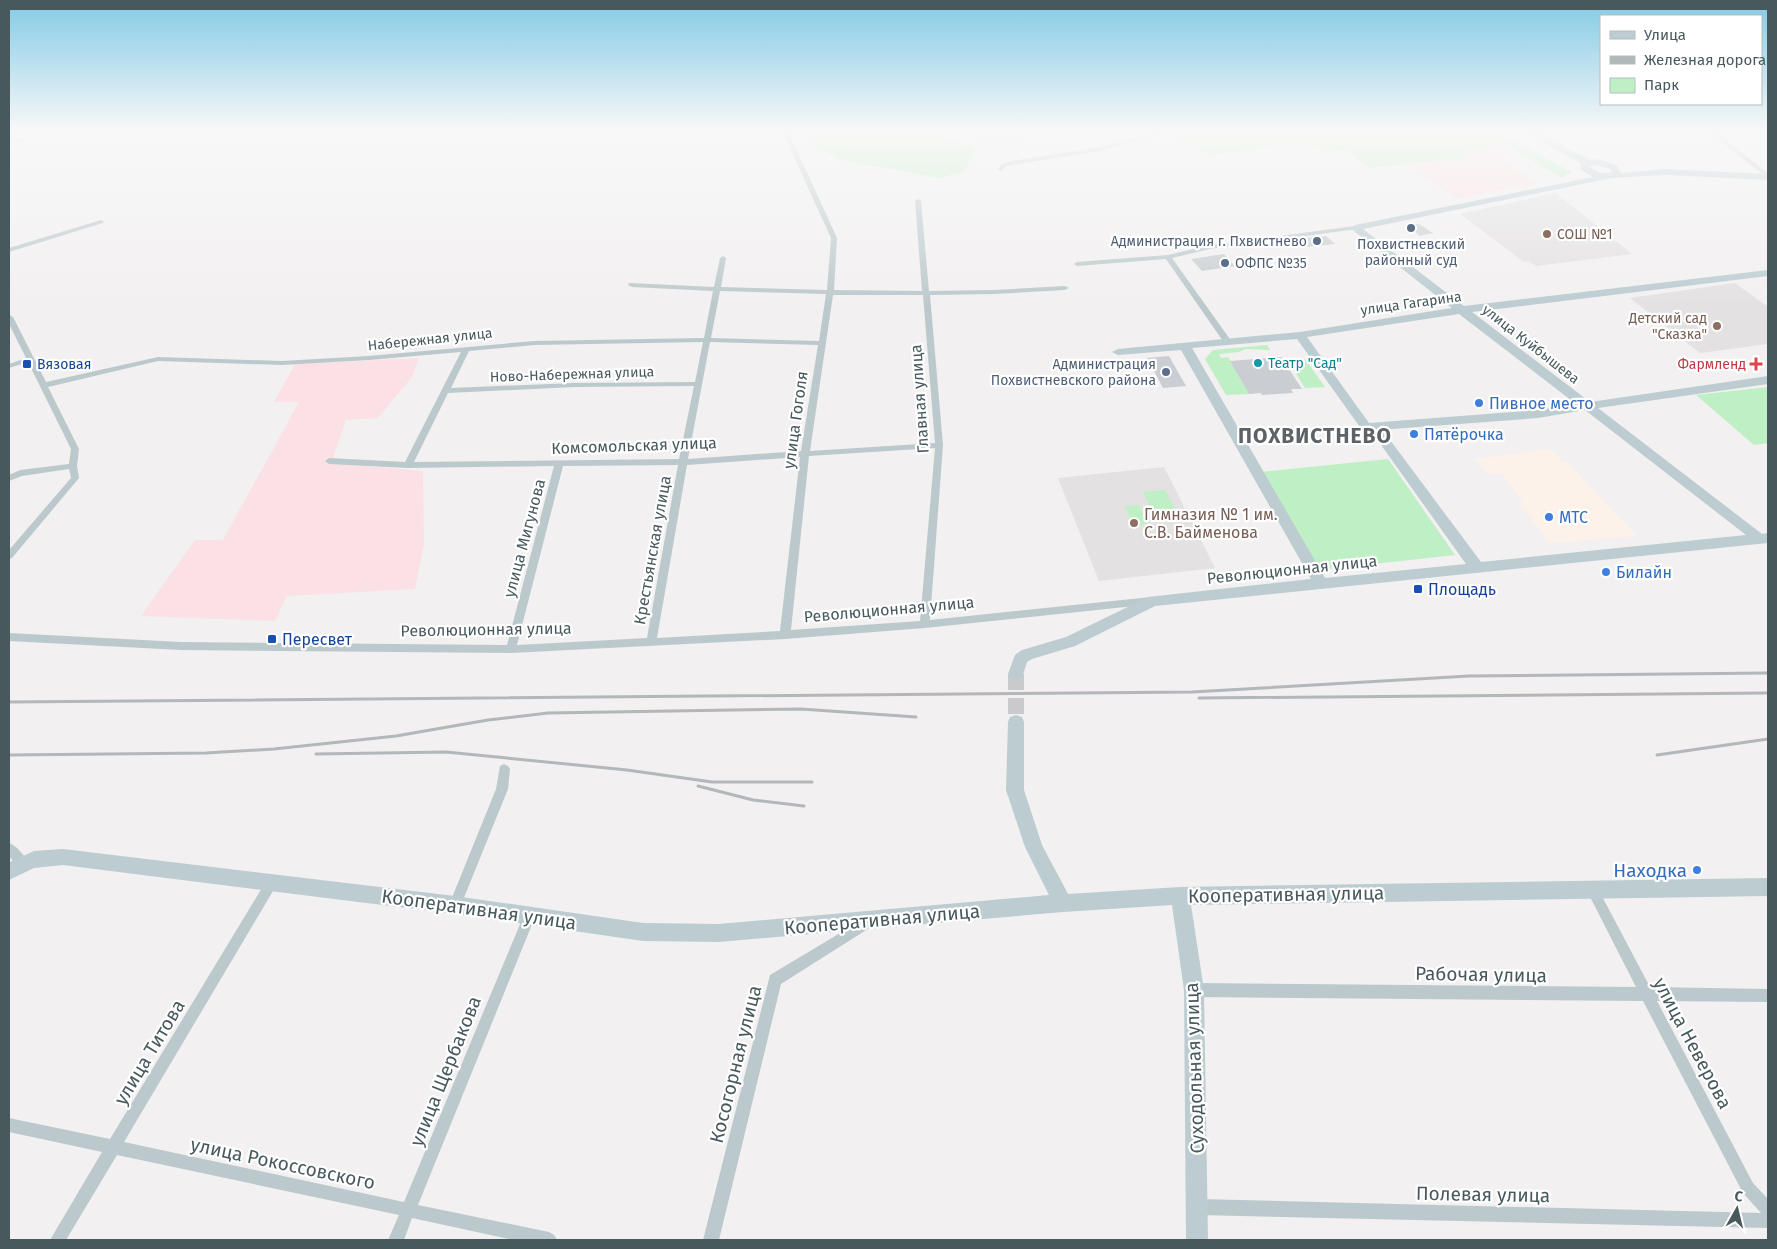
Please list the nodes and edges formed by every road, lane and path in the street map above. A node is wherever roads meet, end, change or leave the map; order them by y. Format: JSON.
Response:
{"nodes":[{"id":1,"x":811,"y":189,"type":"edge"},
{"id":2,"x":1546,"y":189,"type":"edge"},
{"id":3,"x":918,"y":201,"type":"dead end"},
{"id":4,"x":101,"y":222,"type":"dead end"},
{"id":5,"x":1354,"y":228,"type":"junction"},
{"id":6,"x":9,"y":250,"type":"edge"},
{"id":7,"x":1168,"y":257,"type":"junction"},
{"id":8,"x":723,"y":258,"type":"dead end"},
{"id":9,"x":1077,"y":264,"type":"dead end"},
{"id":10,"x":1768,"y":273,"type":"edge"},
{"id":11,"x":632,"y":285,"type":"dead end"},
{"id":12,"x":1065,"y":288,"type":"dead end"},
{"id":13,"x":717,"y":290,"type":"junction"},
{"id":14,"x":830,"y":292,"type":"junction"},
{"id":15,"x":926,"y":293,"type":"junction"},
{"id":16,"x":1462,"y":310,"type":"junction"},
{"id":17,"x":9,"y":317,"type":"edge"},
{"id":18,"x":1300,"y":335,"type":"junction"},
{"id":19,"x":706,"y":340,"type":"junction"},
{"id":20,"x":1228,"y":342,"type":"junction"},
{"id":21,"x":821,"y":343,"type":"junction"},
{"id":22,"x":1185,"y":346,"type":"junction"},
{"id":23,"x":466,"y":350,"type":"junction"},
{"id":24,"x":1118,"y":352,"type":"dead end"},
{"id":25,"x":30,"y":358,"type":"junction"},
{"id":26,"x":9,"y":366,"type":"edge"},
{"id":27,"x":1768,"y":380,"type":"edge"},
{"id":28,"x":699,"y":384,"type":"junction"},
{"id":29,"x":44,"y":385,"type":"junction"},
{"id":30,"x":446,"y":391,"type":"junction"},
{"id":31,"x":1588,"y":407,"type":"junction"},
{"id":32,"x":1366,"y":427,"type":"junction"},
{"id":33,"x":940,"y":445,"type":"junction"},
{"id":34,"x":805,"y":454,"type":"junction"},
{"id":35,"x":329,"y":461,"type":"dead end"},
{"id":36,"x":683,"y":462,"type":"junction"},
{"id":37,"x":408,"y":464,"type":"junction"},
{"id":38,"x":559,"y":464,"type":"junction"},
{"id":39,"x":73,"y":466,"type":"junction"},
{"id":40,"x":9,"y":478,"type":"edge"},
{"id":41,"x":1764,"y":538,"type":"edge"},
{"id":42,"x":9,"y":556,"type":"edge"},
{"id":43,"x":1477,"y":568,"type":"junction"},
{"id":44,"x":1321,"y":584,"type":"junction"},
{"id":45,"x":1153,"y":601,"type":"junction"},
{"id":46,"x":925,"y":624,"type":"junction"},
{"id":47,"x":785,"y":635,"type":"junction"},
{"id":48,"x":9,"y":637,"type":"edge"},
{"id":49,"x":651,"y":642,"type":"junction"},
{"id":50,"x":511,"y":649,"type":"junction"},
{"id":51,"x":1016,"y":674,"type":"tunnel mouth"},
{"id":52,"x":1016,"y":722,"type":"tunnel mouth"},
{"id":53,"x":504,"y":769,"type":"dead end"},
{"id":54,"x":9,"y":848,"type":"edge"},
{"id":55,"x":15,"y":868,"type":"edge"},
{"id":56,"x":272,"y":882,"type":"junction"},
{"id":57,"x":1768,"y":887,"type":"edge"},
{"id":58,"x":1592,"y":889,"type":"junction"},
{"id":59,"x":1180,"y":896,"type":"junction"},
{"id":60,"x":1063,"y":903,"type":"junction"},
{"id":61,"x":455,"y":905,"type":"junction"},
{"id":62,"x":529,"y":917,"type":"junction"},
{"id":63,"x":873,"y":920,"type":"junction"},
{"id":64,"x":1194,"y":990,"type":"junction"},
{"id":65,"x":1646,"y":995,"type":"junction"},
{"id":66,"x":1768,"y":995,"type":"edge"},
{"id":67,"x":9,"y":1125,"type":"edge"},
{"id":68,"x":114,"y":1148,"type":"junction"},
{"id":69,"x":1198,"y":1207,"type":"junction"},
{"id":70,"x":409,"y":1209,"type":"junction"},
{"id":71,"x":1768,"y":1210,"type":"edge"},
{"id":72,"x":1768,"y":1220,"type":"edge"},
{"id":73,"x":58,"y":1240,"type":"edge"},
{"id":74,"x":396,"y":1240,"type":"edge"},
{"id":75,"x":549,"y":1240,"type":"edge"},
{"id":76,"x":711,"y":1240,"type":"edge"},
{"id":77,"x":1197,"y":1240,"type":"edge"}],
"edges":[{"from":1,"to":14,"type":"street","name":"улица Гоголя"},
{"from":2,"to":5,"type":"street"},
{"from":3,"to":15,"type":"street","name":"Главная улица"},
{"from":4,"to":6,"type":"street"},
{"from":5,"to":7,"type":"street"},
{"from":5,"to":16,"type":"street","name":"улица Куйбышева"},
{"from":7,"to":9,"type":"street"},
{"from":7,"to":20,"type":"street"},
{"from":8,"to":13,"type":"street","name":"Крестьянская улица"},
{"from":10,"to":16,"type":"street","name":"улица Гагарина"},
{"from":11,"to":13,"type":"street"},
{"from":12,"to":15,"type":"street"},
{"from":13,"to":14,"type":"street"},
{"from":13,"to":19,"type":"street","name":"Крестьянская улица"},
{"from":14,"to":15,"type":"street"},
{"from":14,"to":21,"type":"street","name":"улица Гоголя"},
{"from":15,"to":33,"type":"street","name":"Главная улица"},
{"from":16,"to":18,"type":"street","name":"улица Гагарина"},
{"from":16,"to":31,"type":"street","name":"улица Куйбышева"},
{"from":17,"to":25,"type":"street"},
{"from":18,"to":20,"type":"street","name":"улица Гагарина"},
{"from":18,"to":32,"type":"street"},
{"from":19,"to":21,"type":"street","name":"Набережная улица"},
{"from":19,"to":23,"type":"street","name":"Набережная улица"},
{"from":19,"to":28,"type":"street","name":"Крестьянская улица"},
{"from":20,"to":22,"type":"street","name":"улица Гагарина"},
{"from":21,"to":34,"type":"street","name":"улица Гоголя"},
{"from":22,"to":24,"type":"street","name":"улица Гагарина"},
{"from":22,"to":44,"type":"street"},
{"from":23,"to":29,"type":"street","name":"Набережная улица"},
{"from":23,"to":30,"type":"street"},
{"from":25,"to":26,"type":"street"},
{"from":25,"to":29,"type":"street"},
{"from":27,"to":31,"type":"street"},
{"from":28,"to":30,"type":"street","name":"Ново-Набережная улица"},
{"from":28,"to":36,"type":"street","name":"Крестьянская улица"},
{"from":29,"to":39,"type":"street"},
{"from":30,"to":37,"type":"street"},
{"from":31,"to":32,"type":"street"},
{"from":31,"to":41,"type":"street","name":"улица Куйбышева"},
{"from":32,"to":43,"type":"street"},
{"from":33,"to":34,"type":"street","name":"Комсомольская улица"},
{"from":33,"to":46,"type":"street","name":"Главная улица"},
{"from":34,"to":36,"type":"street","name":"Комсомольская улица"},
{"from":34,"to":47,"type":"street","name":"улица Гоголя"},
{"from":35,"to":37,"type":"street","name":"Комсомольская улица"},
{"from":36,"to":38,"type":"street","name":"Комсомольская улица"},
{"from":36,"to":49,"type":"street","name":"Крестьянская улица"},
{"from":37,"to":38,"type":"street","name":"Комсомольская улица"},
{"from":38,"to":50,"type":"street","name":"улица Мигунова"},
{"from":39,"to":40,"type":"street"},
{"from":39,"to":42,"type":"street"},
{"from":41,"to":43,"type":"street","name":"Революционная улица"},
{"from":43,"to":44,"type":"street","name":"Революционная улица"},
{"from":44,"to":45,"type":"street","name":"Революционная улица"},
{"from":45,"to":46,"type":"street","name":"Революционная улица"},
{"from":45,"to":51,"type":"street"},
{"from":46,"to":47,"type":"street","name":"Революционная улица"},
{"from":47,"to":49,"type":"street","name":"Революционная улица"},
{"from":48,"to":50,"type":"street","name":"Революционная улица"},
{"from":49,"to":50,"type":"street","name":"Революционная улица"},
{"from":52,"to":60,"type":"street"},
{"from":53,"to":61,"type":"street"},
{"from":54,"to":55,"type":"street","name":"Кооперативная улица"},
{"from":55,"to":56,"type":"street","name":"Кооперативная улица"},
{"from":56,"to":61,"type":"street","name":"Кооперативная улица"},
{"from":56,"to":68,"type":"street","name":"улица Титова"},
{"from":57,"to":58,"type":"street","name":"Кооперативная улица"},
{"from":58,"to":59,"type":"street","name":"Кооперативная улица"},
{"from":58,"to":65,"type":"street","name":"улица Неверова"},
{"from":59,"to":60,"type":"street","name":"Кооперативная улица"},
{"from":59,"to":64,"type":"street","name":"Суходольная улица"},
{"from":60,"to":63,"type":"street","name":"Кооперативная улица"},
{"from":61,"to":62,"type":"street","name":"Кооперативная улица"},
{"from":62,"to":63,"type":"street","name":"Кооперативная улица"},
{"from":62,"to":70,"type":"street","name":"улица Щербакова"},
{"from":63,"to":76,"type":"street","name":"Косогорная улица"},
{"from":64,"to":65,"type":"street","name":"Рабочая улица"},
{"from":64,"to":69,"type":"street","name":"Суходольная улица"},
{"from":65,"to":66,"type":"street","name":"Рабочая улица"},
{"from":65,"to":71,"type":"street","name":"улица Неверова"},
{"from":67,"to":68,"type":"street","name":"улица Рокоссовского"},
{"from":68,"to":70,"type":"street","name":"улица Рокоссовского"},
{"from":68,"to":73,"type":"street","name":"улица Титова"},
{"from":69,"to":72,"type":"street","name":"Полевая улица"},
{"from":69,"to":77,"type":"street","name":"Суходольная улица"},
{"from":70,"to":74,"type":"street","name":"улица Щербакова"},
{"from":70,"to":75,"type":"street","name":"улица Рокоссовского"}]}
